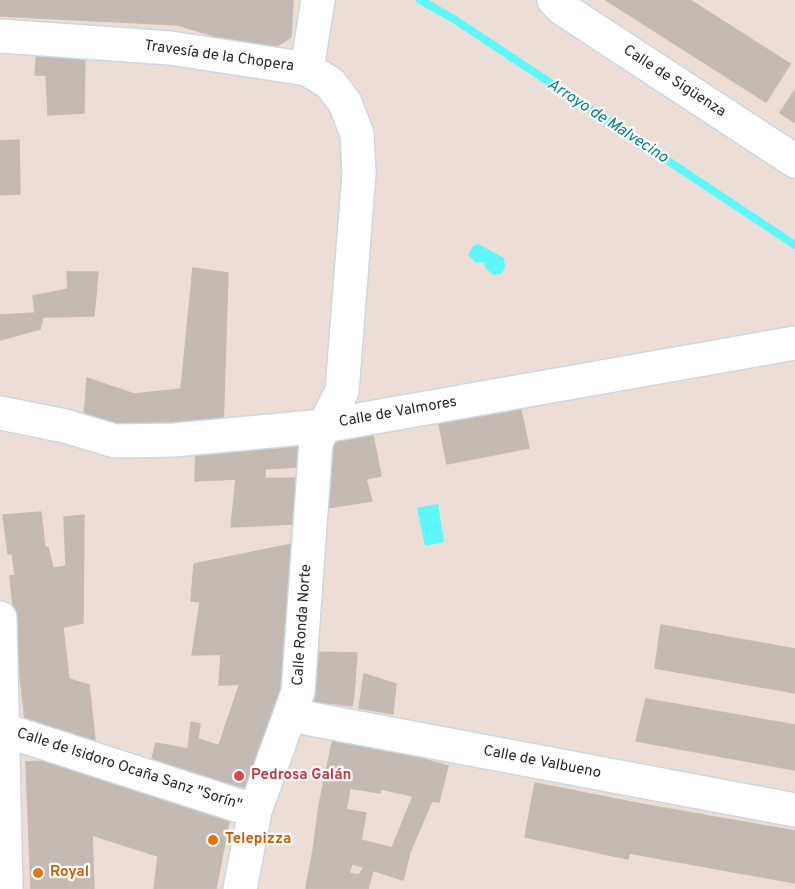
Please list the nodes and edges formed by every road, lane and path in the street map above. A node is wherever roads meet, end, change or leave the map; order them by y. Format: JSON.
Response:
{"nodes":[{"id":1,"x":318,"y":0,"type":"edge"},
{"id":2,"x":554,"y":0,"type":"edge"},
{"id":3,"x":0,"y":36,"type":"edge"},
{"id":4,"x":307,"y":69,"type":"junction"},
{"id":5,"x":795,"y":161,"type":"edge"},
{"id":6,"x":795,"y":343,"type":"edge"},
{"id":7,"x":0,"y":413,"type":"edge"},
{"id":8,"x":324,"y":426,"type":"junction"},
{"id":9,"x":0,"y":618,"type":"edge"},
{"id":10,"x":290,"y":715,"type":"junction"},
{"id":11,"x":4,"y":730,"type":"junction"},
{"id":12,"x":795,"y":810,"type":"edge"},
{"id":13,"x":255,"y":811,"type":"junction"},
{"id":14,"x":6,"y":889,"type":"edge"},
{"id":15,"x":240,"y":889,"type":"edge"}],
"edges":[{"from":1,"to":4,"type":"street"},
{"from":2,"to":5,"type":"street","name":"Calle de Sigüenza"},
{"from":3,"to":4,"type":"street","name":"Travesía de la Chopera"},
{"from":4,"to":8,"type":"street","name":"Travesía de la Chopera"},
{"from":6,"to":8,"type":"street","name":"Calle de Valmores"},
{"from":7,"to":8,"type":"street","name":"Calle de Valmores"},
{"from":8,"to":10,"type":"street","name":"Calle Ronda Norte"},
{"from":9,"to":11,"type":"street"},
{"from":10,"to":12,"type":"street","name":"Calle de Valbueno"},
{"from":10,"to":13,"type":"street","name":"Calle Ronda Norte"},
{"from":11,"to":13,"type":"street","name":"Calle de Isidoro Ocaña Sanz \"Sorín\""},
{"from":11,"to":14,"type":"street"},
{"from":13,"to":15,"type":"street","name":"Calle Ronda Norte"}]}
